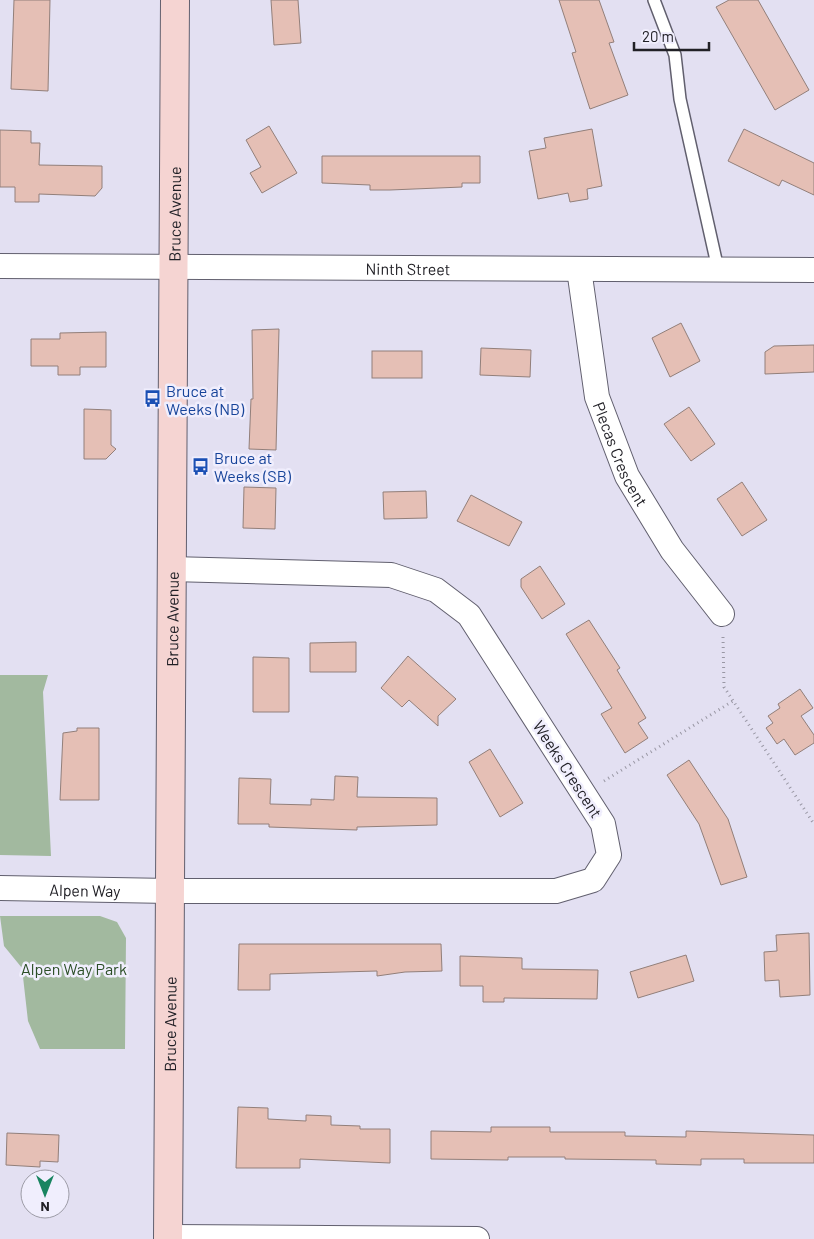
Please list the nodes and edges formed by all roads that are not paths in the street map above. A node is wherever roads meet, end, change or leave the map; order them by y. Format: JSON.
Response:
{"nodes":[{"id":1,"x":175,"y":0,"type":"edge"},
{"id":2,"x":654,"y":0,"type":"edge"},
{"id":3,"x":0,"y":266,"type":"edge"},
{"id":4,"x":174,"y":267,"type":"junction"},
{"id":5,"x":579,"y":269,"type":"junction"},
{"id":6,"x":718,"y":269,"type":"junction"},
{"id":7,"x":814,"y":270,"type":"edge"},
{"id":8,"x":171,"y":570,"type":"junction"},
{"id":9,"x":722,"y":614,"type":"road end"},
{"id":10,"x":0,"y":888,"type":"edge"},
{"id":11,"x":170,"y":891,"type":"junction"},
{"id":12,"x":168,"y":1238,"type":"edge"},
{"id":13,"x":477,"y":1239,"type":"edge"}],
"edges":[{"from":1,"to":4,"type":"street","name":"Bruce Avenue"},
{"from":2,"to":6,"type":"lane"},
{"from":3,"to":4,"type":"street","name":"Ninth Street"},
{"from":4,"to":5,"type":"street","name":"Ninth Street"},
{"from":4,"to":8,"type":"street","name":"Bruce Avenue"},
{"from":5,"to":6,"type":"street","name":"Ninth Street"},
{"from":5,"to":9,"type":"street","name":"Plecas Crescent"},
{"from":6,"to":7,"type":"street","name":"Ninth Street"},
{"from":8,"to":11,"type":"street","name":"Bruce Avenue"},
{"from":8,"to":11,"type":"street","name":"Weeks Crescent"},
{"from":10,"to":11,"type":"street","name":"Alpen Way"},
{"from":11,"to":12,"type":"street","name":"Bruce Avenue"},
{"from":12,"to":13,"type":"street"}]}
